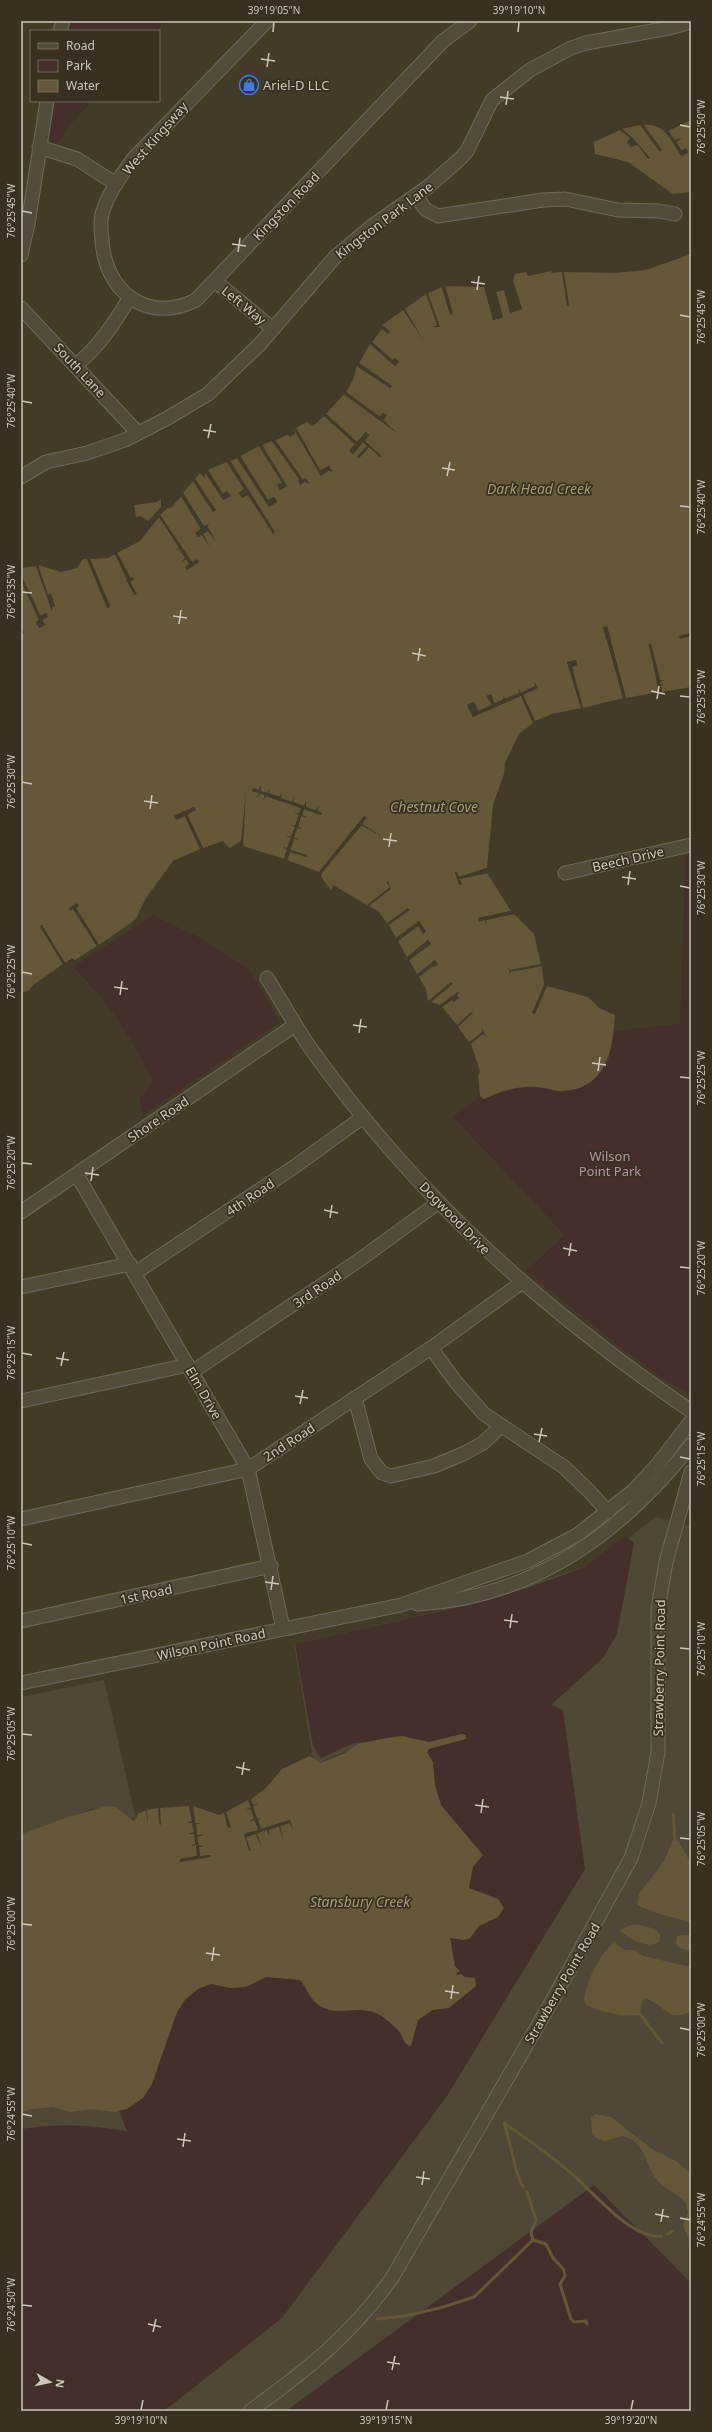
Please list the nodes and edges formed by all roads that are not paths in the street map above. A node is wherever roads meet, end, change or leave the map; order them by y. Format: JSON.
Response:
{"nodes":[{"id":1,"x":266,"y":21,"type":"edge"},
{"id":2,"x":470,"y":21,"type":"edge"},
{"id":3,"x":691,"y":22,"type":"edge"},
{"id":4,"x":47,"y":102,"type":"edge"},
{"id":5,"x":39,"y":147,"type":"junction"},
{"id":6,"x":116,"y":184,"type":"junction"},
{"id":7,"x":416,"y":195,"type":"junction"},
{"id":8,"x":675,"y":214,"type":"dead end"},
{"id":9,"x":21,"y":255,"type":"edge"},
{"id":10,"x":215,"y":281,"type":"junction"},
{"id":11,"x":130,"y":299,"type":"junction"},
{"id":12,"x":21,"y":308,"type":"edge"},
{"id":13,"x":272,"y":328,"type":"junction"},
{"id":14,"x":76,"y":365,"type":"junction"},
{"id":15,"x":138,"y":433,"type":"junction"},
{"id":16,"x":21,"y":477,"type":"edge"},
{"id":17,"x":691,"y":845,"type":"edge"},
{"id":18,"x":565,"y":873,"type":"dead end"},
{"id":19,"x":267,"y":978,"type":"dead end"},
{"id":20,"x":295,"y":1025,"type":"junction"},
{"id":21,"x":363,"y":1117,"type":"junction"},
{"id":22,"x":77,"y":1176,"type":"junction"},
{"id":23,"x":439,"y":1202,"type":"junction"},
{"id":24,"x":21,"y":1212,"type":"edge"},
{"id":25,"x":133,"y":1269,"type":"junction"},
{"id":26,"x":521,"y":1282,"type":"junction"},
{"id":27,"x":21,"y":1287,"type":"edge"},
{"id":28,"x":431,"y":1348,"type":"junction"},
{"id":29,"x":190,"y":1369,"type":"junction"},
{"id":30,"x":355,"y":1398,"type":"junction"},
{"id":31,"x":21,"y":1401,"type":"edge"},
{"id":32,"x":691,"y":1411,"type":"edge"},
{"id":33,"x":691,"y":1421,"type":"edge"},
{"id":34,"x":501,"y":1426,"type":"junction"},
{"id":35,"x":691,"y":1445,"type":"edge"},
{"id":36,"x":248,"y":1469,"type":"junction"},
{"id":37,"x":691,"y":1472,"type":"edge"},
{"id":38,"x":608,"y":1512,"type":"junction"},
{"id":39,"x":21,"y":1518,"type":"edge"},
{"id":40,"x":271,"y":1566,"type":"junction"},
{"id":41,"x":401,"y":1605,"type":"junction"},
{"id":42,"x":21,"y":1621,"type":"edge"},
{"id":43,"x":283,"y":1628,"type":"junction"},
{"id":44,"x":21,"y":1684,"type":"edge"},
{"id":45,"x":250,"y":2411,"type":"edge"}],
"edges":[{"from":1,"to":6,"type":"street","name":"West Kingsway"},
{"from":2,"to":10,"type":"street","name":"Kingston Road"},
{"from":3,"to":7,"type":"street","name":"Kingston Park Lane"},
{"from":4,"to":5,"type":"street"},
{"from":5,"to":6,"type":"street"},
{"from":5,"to":9,"type":"street"},
{"from":6,"to":11,"type":"street","name":"West Kingsway"},
{"from":7,"to":8,"type":"street"},
{"from":7,"to":13,"type":"street","name":"Kingston Park Lane"},
{"from":10,"to":11,"type":"street","name":"Kingston Road"},
{"from":10,"to":13,"type":"street","name":"Left Way"},
{"from":11,"to":14,"type":"street"},
{"from":12,"to":14,"type":"street","name":"South Lane"},
{"from":13,"to":15,"type":"street","name":"Kingston Park Lane"},
{"from":14,"to":15,"type":"street","name":"South Lane"},
{"from":15,"to":16,"type":"street","name":"Kingston Park Lane"},
{"from":17,"to":18,"type":"street","name":"Beech Drive"},
{"from":19,"to":20,"type":"street","name":"Dogwood Drive"},
{"from":20,"to":21,"type":"street","name":"Dogwood Drive"},
{"from":20,"to":22,"type":"street","name":"Shore Road"},
{"from":21,"to":23,"type":"street","name":"Dogwood Drive"},
{"from":21,"to":25,"type":"street","name":"4th Road"},
{"from":22,"to":24,"type":"street","name":"Shore Road"},
{"from":22,"to":25,"type":"street","name":"Elm Drive"},
{"from":23,"to":26,"type":"street","name":"Dogwood Drive"},
{"from":23,"to":29,"type":"street","name":"3rd Road"},
{"from":25,"to":27,"type":"street","name":"4th Road"},
{"from":25,"to":29,"type":"street","name":"Elm Drive"},
{"from":26,"to":28,"type":"street","name":"2nd Road"},
{"from":26,"to":32,"type":"street","name":"Dogwood Drive"},
{"from":28,"to":30,"type":"street","name":"2nd Road"},
{"from":28,"to":34,"type":"street"},
{"from":29,"to":31,"type":"street","name":"3rd Road"},
{"from":29,"to":36,"type":"street","name":"Elm Drive"},
{"from":30,"to":34,"type":"street"},
{"from":30,"to":36,"type":"street","name":"2nd Road"},
{"from":33,"to":38,"type":"street","name":"Wilson Point Road"},
{"from":34,"to":38,"type":"street"},
{"from":35,"to":41,"type":"street","name":"Wilson Point Road"},
{"from":36,"to":39,"type":"street","name":"2nd Road"},
{"from":36,"to":40,"type":"street","name":"Elm Drive"},
{"from":37,"to":45,"type":"street","name":"Strawberry Point Road"},
{"from":38,"to":41,"type":"street","name":"Wilson Point Road"},
{"from":40,"to":42,"type":"street","name":"1st Road"},
{"from":40,"to":43,"type":"street","name":"Elm Drive"},
{"from":41,"to":43,"type":"street","name":"Wilson Point Road"},
{"from":43,"to":44,"type":"street","name":"Wilson Point Road"}]}
